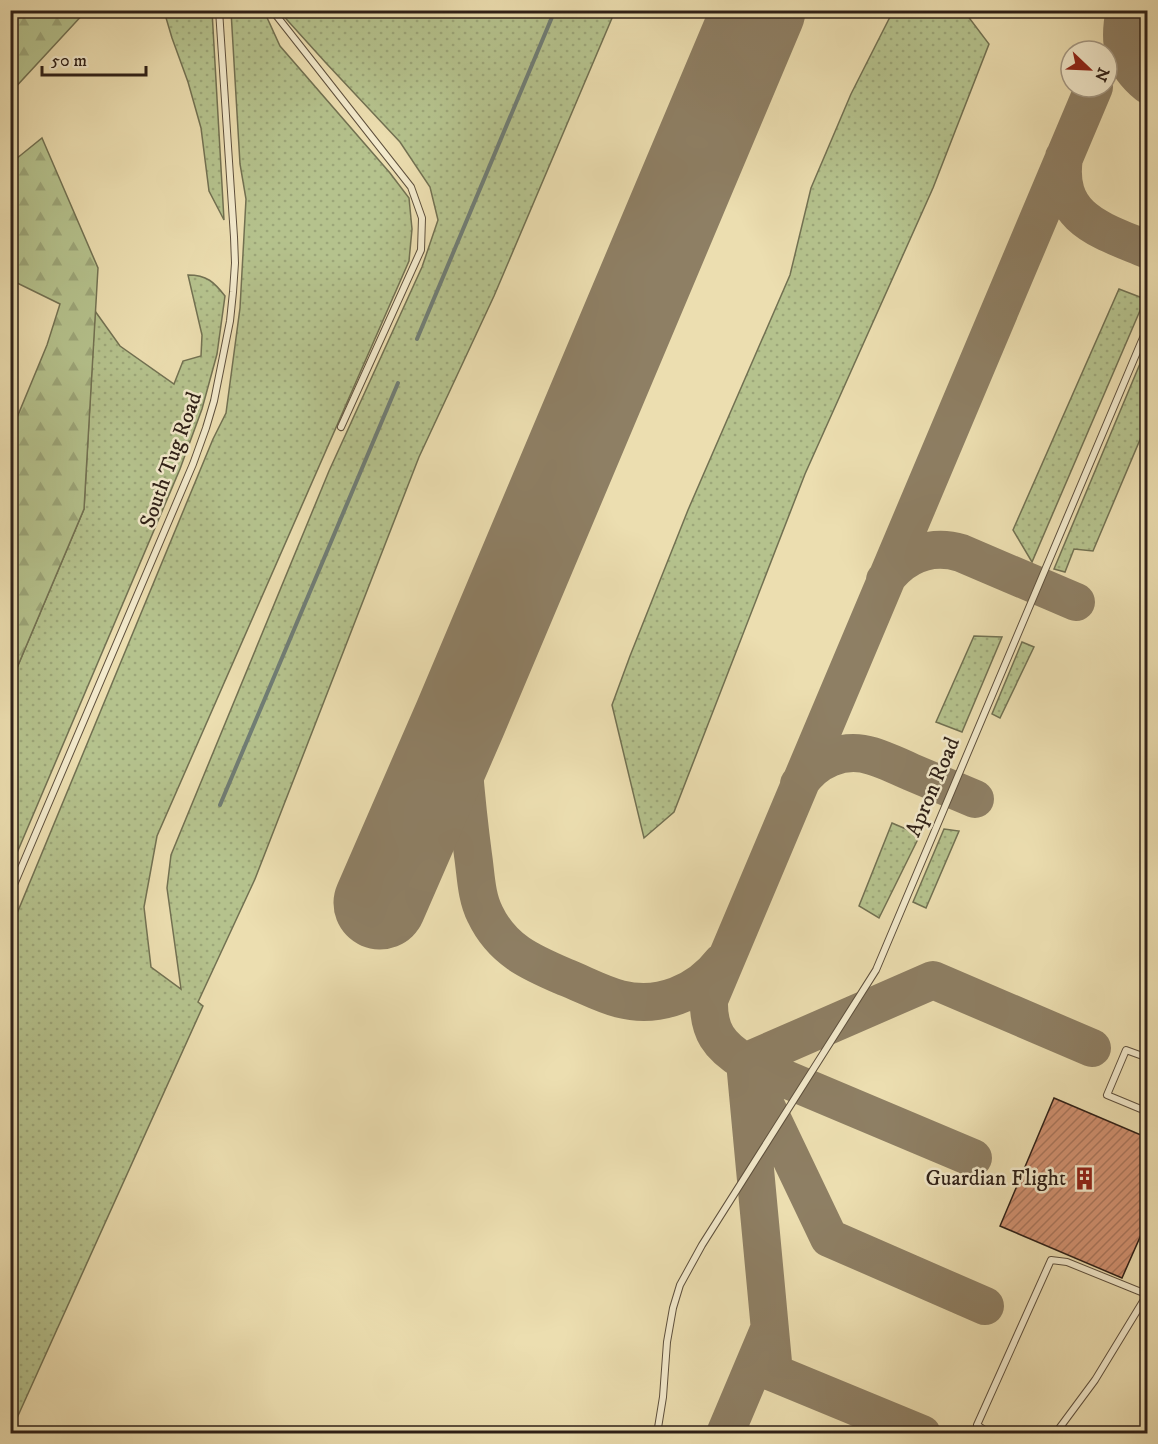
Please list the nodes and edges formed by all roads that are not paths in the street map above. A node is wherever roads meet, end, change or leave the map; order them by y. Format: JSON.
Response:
{"nodes":[{"id":1,"x":219,"y":10,"type":"edge"},
{"id":2,"x":272,"y":10,"type":"edge"},
{"id":3,"x":1148,"y":326,"type":"edge"},
{"id":4,"x":341,"y":428,"type":"dead end"},
{"id":5,"x":10,"y":894,"type":"edge"},
{"id":6,"x":1148,"y":1058,"type":"edge"},
{"id":7,"x":1148,"y":1112,"type":"edge"},
{"id":8,"x":1147,"y":1294,"type":"edge"},
{"id":9,"x":1148,"y":1430,"type":"edge"},
{"id":10,"x":657,"y":1434,"type":"edge"},
{"id":11,"x":991,"y":1434,"type":"edge"},
{"id":12,"x":1055,"y":1434,"type":"edge"},
{"id":13,"x":1145,"y":1434,"type":"edge"}],
"edges":[{"from":1,"to":5,"type":"lane","name":"South Tug Road"},
{"from":2,"to":4,"type":"lane"},
{"from":3,"to":10,"type":"lane","name":"Apron Road"},
{"from":6,"to":7,"type":"lane"},
{"from":8,"to":11,"type":"lane"},
{"from":8,"to":12,"type":"lane"},
{"from":9,"to":13,"type":"street"}]}
